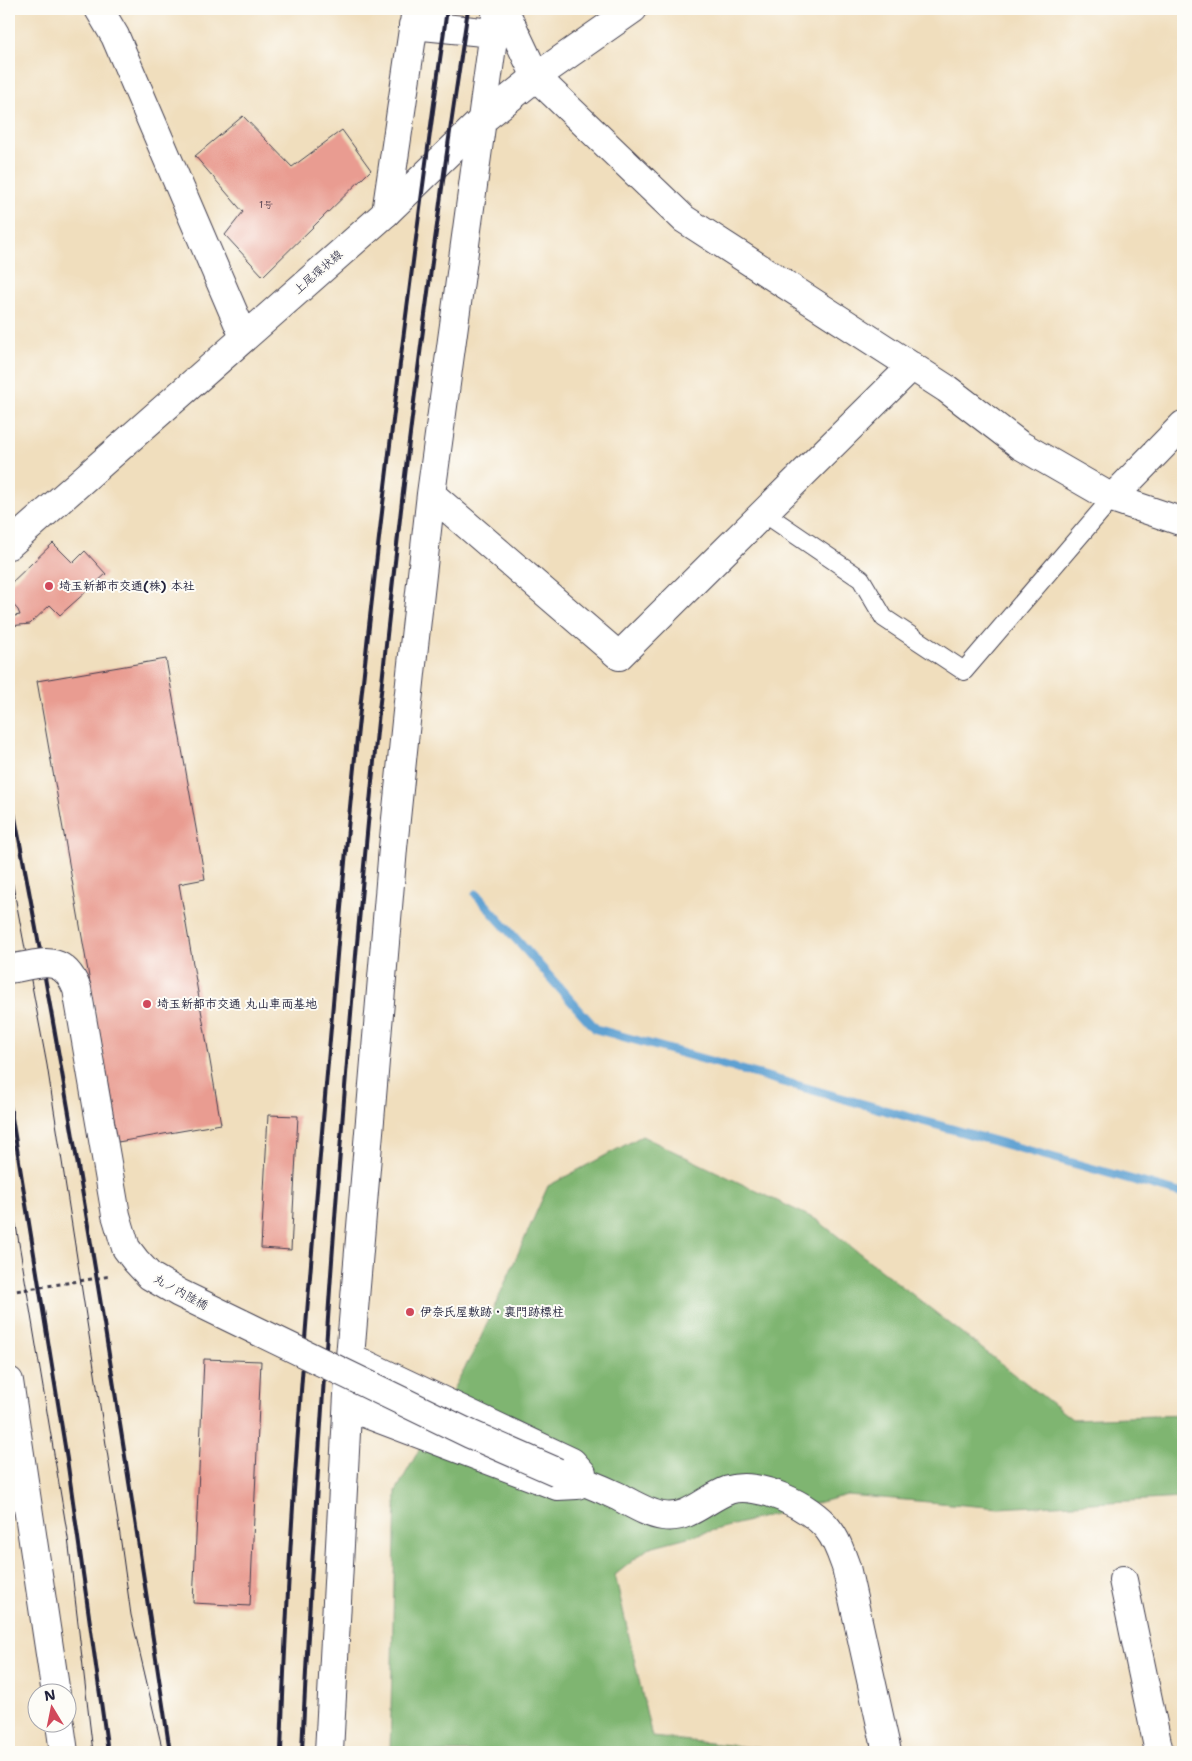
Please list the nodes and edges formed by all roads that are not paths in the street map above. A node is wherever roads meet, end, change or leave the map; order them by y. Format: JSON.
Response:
{"nodes":[{"id":1,"x":99,"y":9,"type":"edge"},
{"id":2,"x":504,"y":9,"type":"edge"},
{"id":3,"x":633,"y":9,"type":"edge"},
{"id":4,"x":414,"y":17,"type":"edge"},
{"id":5,"x":495,"y":21,"type":"edge"},
{"id":6,"x":536,"y":77,"type":"junction"},
{"id":7,"x":481,"y":121,"type":"junction"},
{"id":8,"x":386,"y":213,"type":"junction"},
{"id":9,"x":244,"y":337,"type":"junction"},
{"id":10,"x":912,"y":366,"type":"junction"},
{"id":11,"x":1183,"y":426,"type":"edge"},
{"id":12,"x":431,"y":494,"type":"junction"},
{"id":13,"x":1112,"y":498,"type":"junction"},
{"id":14,"x":764,"y":513,"type":"junction"},
{"id":15,"x":1183,"y":522,"type":"edge"},
{"id":16,"x":9,"y":543,"type":"edge"},
{"id":17,"x":9,"y":969,"type":"edge"},
{"id":18,"x":350,"y":1357,"type":"junction"},
{"id":19,"x":9,"y":1381,"type":"edge"},
{"id":20,"x":348,"y":1407,"type":"junction"},
{"id":21,"x":591,"y":1484,"type":"junction"},
{"id":22,"x":1123,"y":1580,"type":"dead end"},
{"id":23,"x":54,"y":1684,"type":"edge"},
{"id":24,"x":61,"y":1734,"type":"edge"},
{"id":25,"x":64,"y":1752,"type":"edge"},
{"id":26,"x":329,"y":1752,"type":"edge"},
{"id":27,"x":887,"y":1752,"type":"edge"},
{"id":28,"x":1158,"y":1752,"type":"edge"}],
"edges":[{"from":1,"to":9,"type":"street"},
{"from":2,"to":6,"type":"street"},
{"from":3,"to":6,"type":"street","name":"上尾環状線"},
{"from":4,"to":5,"type":"street"},
{"from":4,"to":8,"type":"street"},
{"from":5,"to":7,"type":"street"},
{"from":6,"to":7,"type":"street","name":"上尾環状線"},
{"from":6,"to":10,"type":"street"},
{"from":7,"to":8,"type":"street","name":"上尾環状線"},
{"from":7,"to":12,"type":"street"},
{"from":8,"to":9,"type":"street","name":"上尾環状線"},
{"from":9,"to":16,"type":"street","name":"上尾環状線"},
{"from":10,"to":13,"type":"street"},
{"from":10,"to":14,"type":"street"},
{"from":11,"to":13,"type":"street"},
{"from":12,"to":14,"type":"street"},
{"from":12,"to":18,"type":"street"},
{"from":13,"to":14,"type":"lane"},
{"from":13,"to":15,"type":"street"},
{"from":17,"to":21,"type":"street","name":"丸ノ内陸橋","bridge":true},
{"from":18,"to":20,"type":"street"},
{"from":18,"to":21,"type":"street"},
{"from":19,"to":23,"type":"street"},
{"from":20,"to":21,"type":"street"},
{"from":20,"to":26,"type":"street"},
{"from":21,"to":27,"type":"street","name":"丸ノ内陸橋"},
{"from":22,"to":28,"type":"street"},
{"from":24,"to":25,"type":"street"}]}
